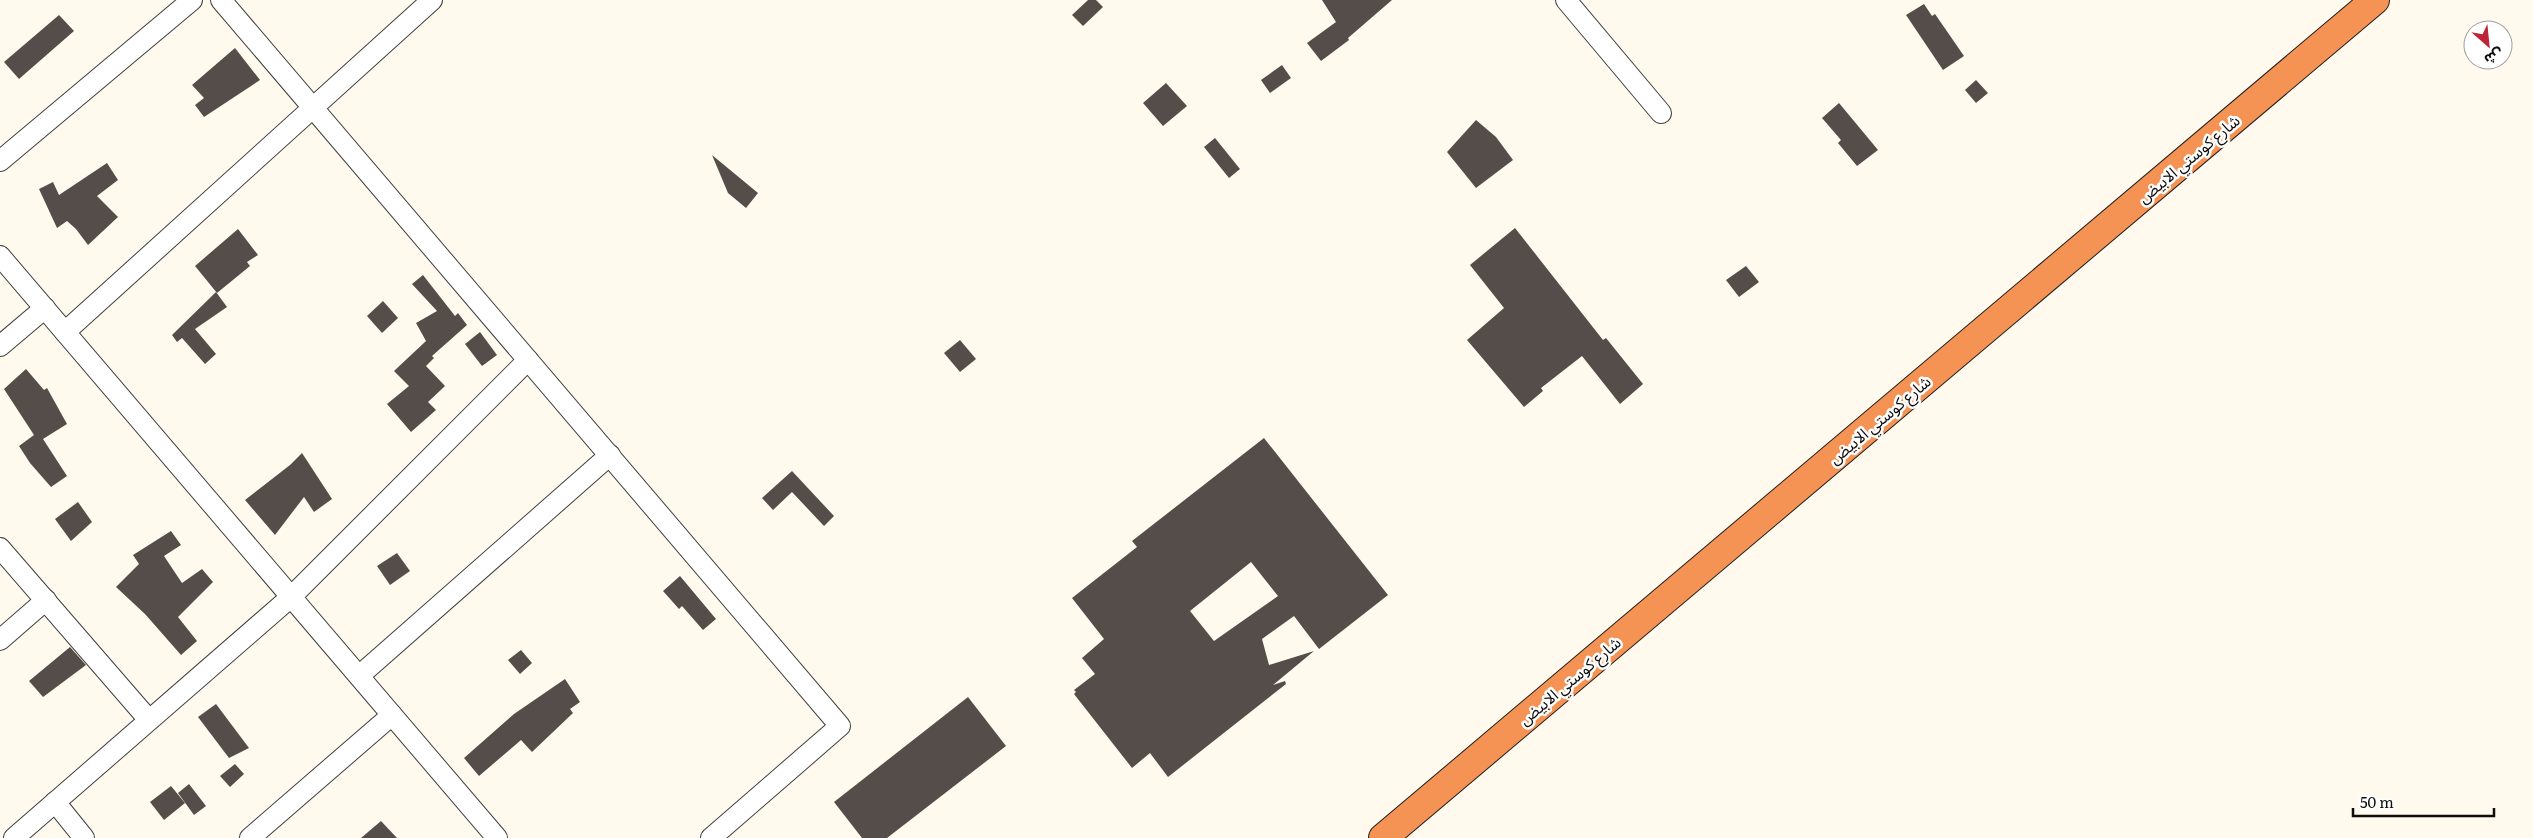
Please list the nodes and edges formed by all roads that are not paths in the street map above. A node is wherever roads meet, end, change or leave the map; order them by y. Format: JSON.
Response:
{"nodes":[{"id":1,"x":192,"y":0,"type":"edge"},
{"id":2,"x":221,"y":0,"type":"edge"},
{"id":3,"x":1566,"y":0,"type":"edge"},
{"id":4,"x":2375,"y":0,"type":"edge"},
{"id":5,"x":425,"y":2,"type":"edge"},
{"id":6,"x":313,"y":108,"type":"junction"},
{"id":7,"x":1661,"y":113,"type":"dead end"},
{"id":8,"x":0,"y":161,"type":"edge"},
{"id":9,"x":0,"y":256,"type":"edge"},
{"id":10,"x":45,"y":308,"type":"junction"},
{"id":11,"x":65,"y":332,"type":"junction"},
{"id":12,"x":0,"y":346,"type":"edge"},
{"id":13,"x":528,"y":360,"type":"junction"},
{"id":14,"x":610,"y":456,"type":"junction"},
{"id":15,"x":0,"y":548,"type":"edge"},
{"id":16,"x":291,"y":597,"type":"junction"},
{"id":17,"x":46,"y":600,"type":"junction"},
{"id":18,"x":0,"y":640,"type":"edge"},
{"id":19,"x":359,"y":676,"type":"junction"},
{"id":20,"x":392,"y":714,"type":"junction"},
{"id":21,"x":149,"y":720,"type":"junction"},
{"id":22,"x":55,"y":802,"type":"junction"},
{"id":23,"x":14,"y":838,"type":"edge"},
{"id":24,"x":84,"y":838,"type":"edge"},
{"id":25,"x":250,"y":838,"type":"edge"},
{"id":26,"x":497,"y":838,"type":"edge"},
{"id":27,"x":712,"y":838,"type":"edge"},
{"id":28,"x":1382,"y":838,"type":"edge"}],
"edges":[{"from":1,"to":8,"type":"street"},
{"from":2,"to":6,"type":"street"},
{"from":3,"to":7,"type":"street"},
{"from":4,"to":28,"type":"highway","name":"شارع كوستي الابيض"},
{"from":5,"to":6,"type":"street"},
{"from":6,"to":11,"type":"street"},
{"from":6,"to":13,"type":"street"},
{"from":9,"to":10,"type":"street"},
{"from":10,"to":11,"type":"street"},
{"from":10,"to":12,"type":"street"},
{"from":11,"to":16,"type":"street"},
{"from":13,"to":14,"type":"street"},
{"from":13,"to":16,"type":"street"},
{"from":14,"to":19,"type":"street"},
{"from":14,"to":27,"type":"street"},
{"from":15,"to":17,"type":"street"},
{"from":16,"to":19,"type":"street"},
{"from":16,"to":21,"type":"street"},
{"from":17,"to":18,"type":"street"},
{"from":17,"to":21,"type":"street"},
{"from":19,"to":20,"type":"street"},
{"from":20,"to":25,"type":"street"},
{"from":20,"to":26,"type":"street"},
{"from":21,"to":22,"type":"street"},
{"from":22,"to":23,"type":"street"},
{"from":22,"to":24,"type":"street"}]}
